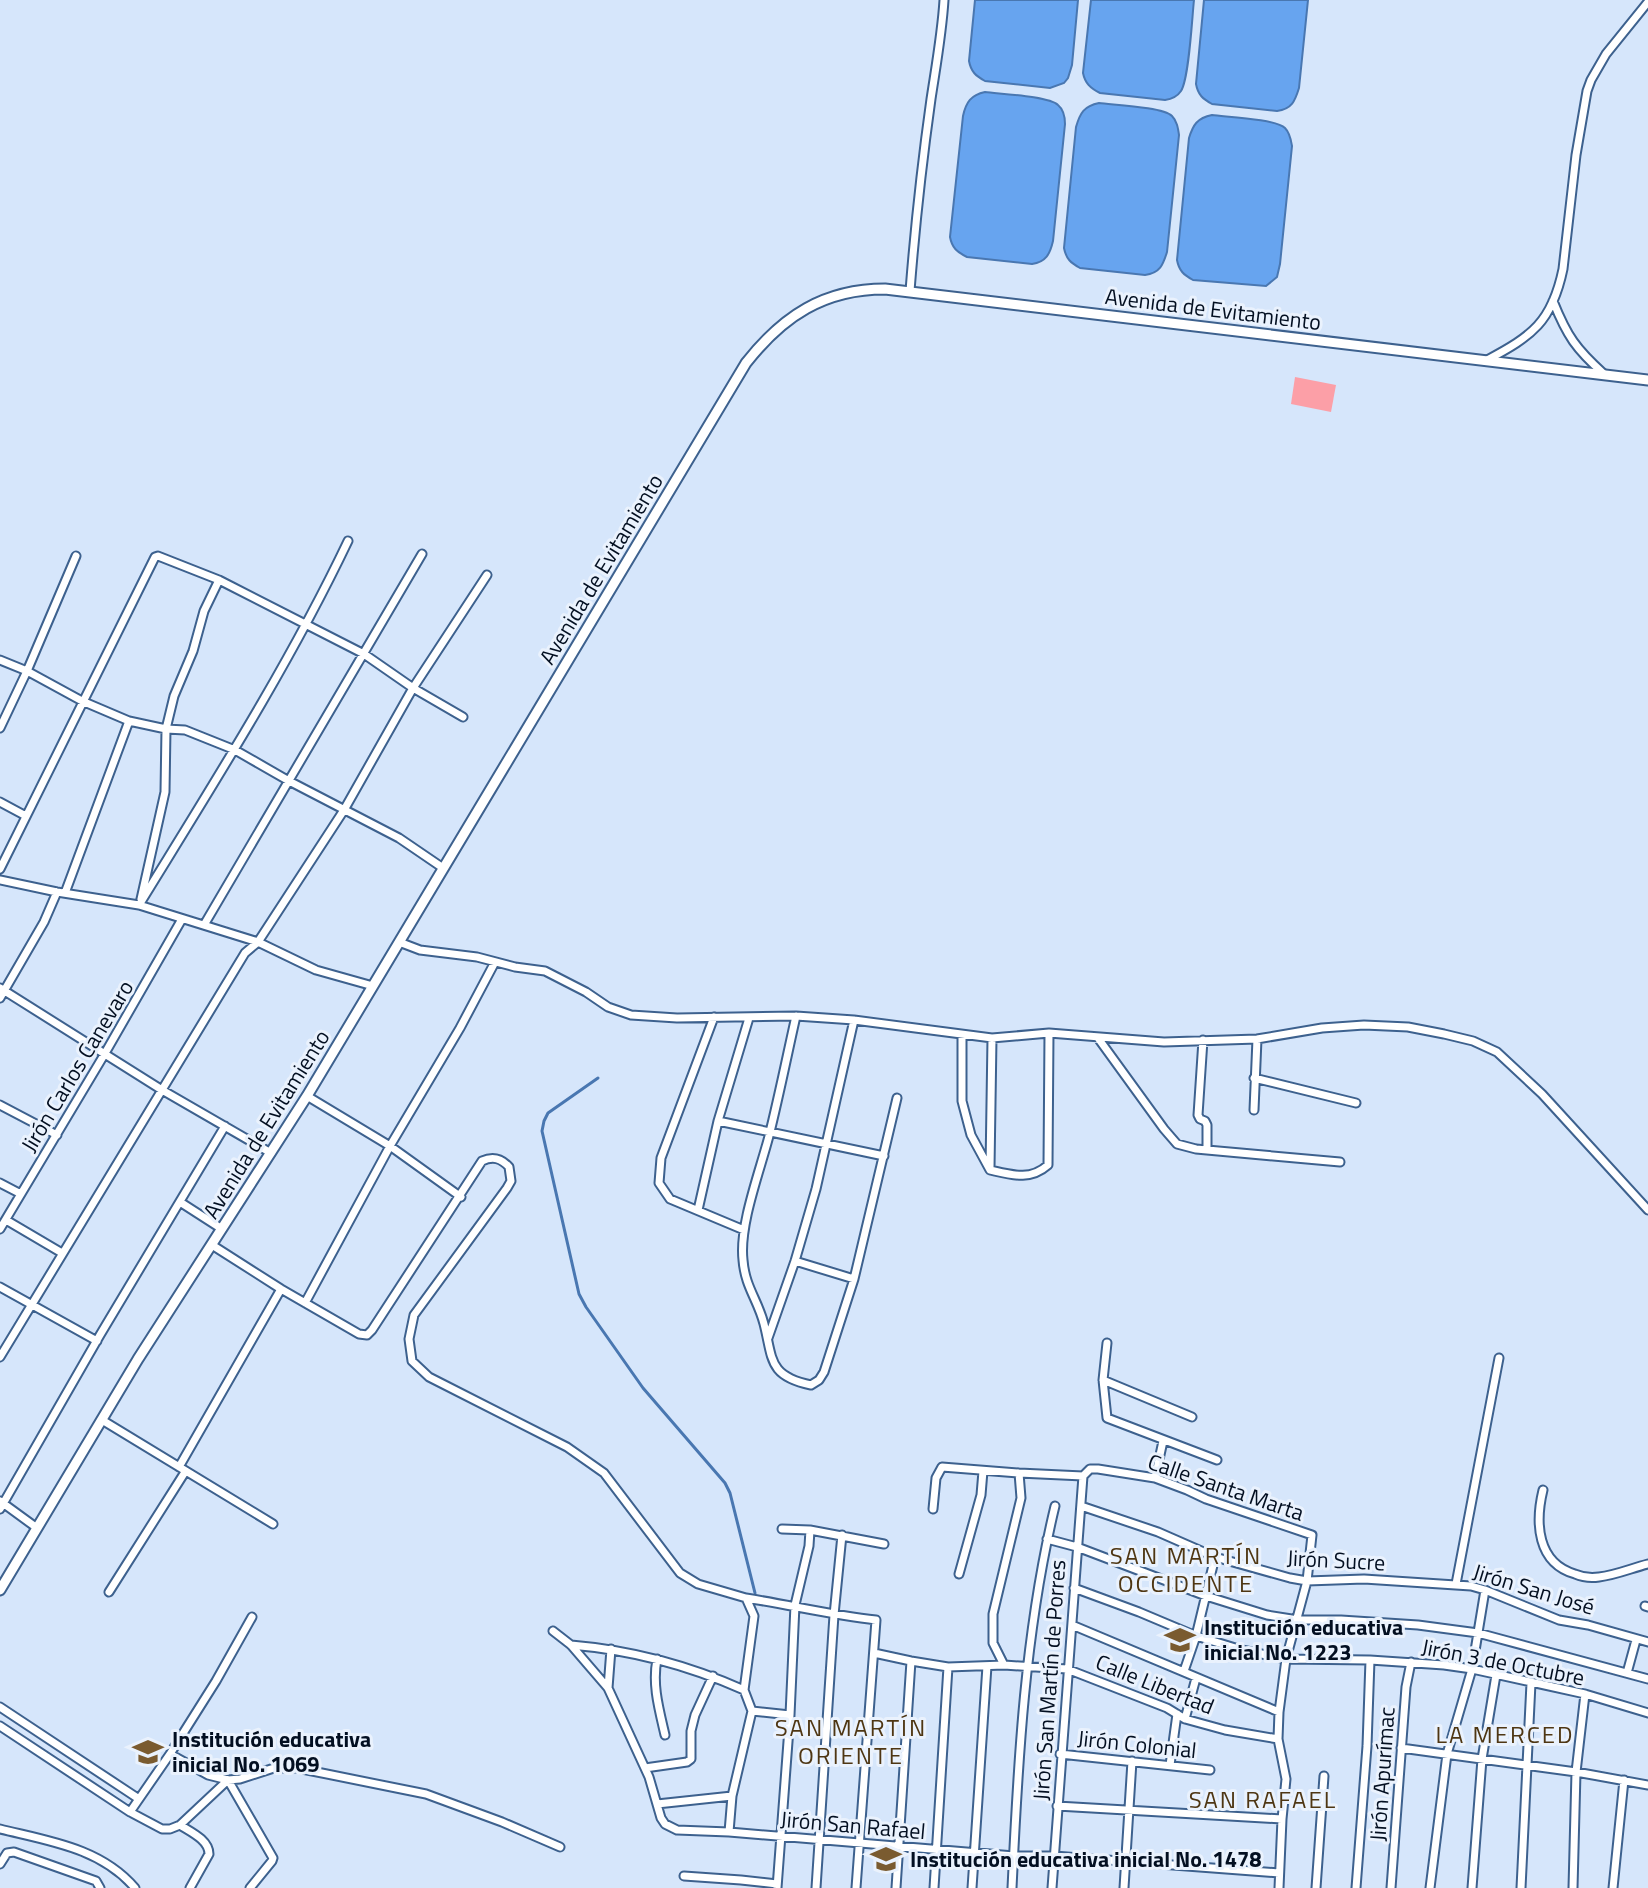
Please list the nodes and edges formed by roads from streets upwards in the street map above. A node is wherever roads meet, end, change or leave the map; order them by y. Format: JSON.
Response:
{"nodes":[{"id":1,"x":944,"y":0,"type":"edge"},
{"id":2,"x":1648,"y":2,"type":"edge"},
{"id":3,"x":910,"y":291,"type":"junction"},
{"id":4,"x":1553,"y":301,"type":"junction"},
{"id":5,"x":1486,"y":360,"type":"junction"},
{"id":6,"x":1604,"y":374,"type":"junction"},
{"id":7,"x":1648,"y":380,"type":"edge"},
{"id":8,"x":348,"y":541,"type":"dead end"},
{"id":9,"x":422,"y":554,"type":"dead end"},
{"id":10,"x":76,"y":556,"type":"dead end"},
{"id":11,"x":487,"y":575,"type":"dead end"},
{"id":12,"x":219,"y":580,"type":"junction"},
{"id":13,"x":305,"y":624,"type":"junction"},
{"id":14,"x":364,"y":654,"type":"junction"},
{"id":15,"x":0,"y":660,"type":"edge"},
{"id":16,"x":27,"y":671,"type":"junction"},
{"id":17,"x":413,"y":688,"type":"junction"},
{"id":18,"x":82,"y":701,"type":"junction"},
{"id":19,"x":463,"y":717,"type":"dead end"},
{"id":20,"x":129,"y":721,"type":"junction"},
{"id":21,"x":0,"y":728,"type":"edge"},
{"id":22,"x":166,"y":729,"type":"junction"},
{"id":23,"x":235,"y":750,"type":"junction"},
{"id":24,"x":289,"y":781,"type":"junction"},
{"id":25,"x":0,"y":802,"type":"edge"},
{"id":26,"x":344,"y":810,"type":"junction"},
{"id":27,"x":26,"y":816,"type":"junction"},
{"id":28,"x":443,"y":868,"type":"junction"},
{"id":29,"x":0,"y":869,"type":"edge"},
{"id":30,"x":0,"y":880,"type":"edge"},
{"id":31,"x":61,"y":892,"type":"junction"},
{"id":32,"x":139,"y":905,"type":"junction"},
{"id":33,"x":182,"y":919,"type":"junction"},
{"id":34,"x":204,"y":925,"type":"junction"},
{"id":35,"x":258,"y":942,"type":"junction"},
{"id":36,"x":399,"y":942,"type":"junction"},
{"id":37,"x":495,"y":962,"type":"junction"},
{"id":38,"x":373,"y":986,"type":"junction"},
{"id":39,"x":1,"y":992,"type":"edge"},
{"id":40,"x":796,"y":1016,"type":"junction"},
{"id":41,"x":714,"y":1017,"type":"junction"},
{"id":42,"x":749,"y":1018,"type":"junction"},
{"id":43,"x":854,"y":1020,"type":"junction"},
{"id":44,"x":1049,"y":1033,"type":"junction"},
{"id":45,"x":962,"y":1035,"type":"junction"},
{"id":46,"x":992,"y":1038,"type":"junction"},
{"id":47,"x":1098,"y":1038,"type":"junction"},
{"id":48,"x":1257,"y":1039,"type":"junction"},
{"id":49,"x":1203,"y":1040,"type":"junction"},
{"id":50,"x":104,"y":1055,"type":"junction"},
{"id":51,"x":1254,"y":1078,"type":"junction"},
{"id":52,"x":162,"y":1090,"type":"junction"},
{"id":53,"x":307,"y":1096,"type":"junction"},
{"id":54,"x":897,"y":1098,"type":"dead end"},
{"id":55,"x":1356,"y":1103,"type":"dead end"},
{"id":56,"x":0,"y":1105,"type":"edge"},
{"id":57,"x":1254,"y":1110,"type":"dead end"},
{"id":58,"x":718,"y":1121,"type":"junction"},
{"id":59,"x":225,"y":1126,"type":"junction"},
{"id":60,"x":770,"y":1133,"type":"junction"},
{"id":61,"x":57,"y":1135,"type":"junction"},
{"id":62,"x":827,"y":1145,"type":"junction"},
{"id":63,"x":390,"y":1146,"type":"junction"},
{"id":64,"x":1207,"y":1150,"type":"junction"},
{"id":65,"x":271,"y":1153,"type":"junction"},
{"id":66,"x":884,"y":1156,"type":"junction"},
{"id":67,"x":1340,"y":1162,"type":"dead end"},
{"id":68,"x":990,"y":1170,"type":"junction"},
{"id":69,"x":0,"y":1183,"type":"edge"},
{"id":70,"x":21,"y":1194,"type":"junction"},
{"id":71,"x":461,"y":1197,"type":"junction"},
{"id":72,"x":180,"y":1202,"type":"junction"},
{"id":73,"x":698,"y":1210,"type":"junction"},
{"id":74,"x":1648,"y":1210,"type":"edge"},
{"id":75,"x":6,"y":1220,"type":"junction"},
{"id":76,"x":0,"y":1229,"type":"edge"},
{"id":77,"x":222,"y":1229,"type":"junction"},
{"id":78,"x":744,"y":1230,"type":"junction"},
{"id":79,"x":212,"y":1245,"type":"junction"},
{"id":80,"x":62,"y":1253,"type":"junction"},
{"id":81,"x":795,"y":1261,"type":"junction"},
{"id":82,"x":854,"y":1279,"type":"junction"},
{"id":83,"x":0,"y":1287,"type":"edge"},
{"id":84,"x":281,"y":1289,"type":"junction"},
{"id":85,"x":31,"y":1303,"type":"junction"},
{"id":86,"x":305,"y":1303,"type":"junction"},
{"id":87,"x":97,"y":1341,"type":"junction"},
{"id":88,"x":767,"y":1341,"type":"junction"},
{"id":89,"x":1107,"y":1343,"type":"dead end"},
{"id":90,"x":0,"y":1357,"type":"edge"},
{"id":91,"x":1499,"y":1358,"type":"dead end"},
{"id":92,"x":1103,"y":1380,"type":"junction"},
{"id":93,"x":1192,"y":1417,"type":"dead end"},
{"id":94,"x":102,"y":1420,"type":"junction"},
{"id":95,"x":1163,"y":1441,"type":"junction"},
{"id":96,"x":1217,"y":1460,"type":"dead end"},
{"id":97,"x":182,"y":1469,"type":"junction"},
{"id":98,"x":983,"y":1471,"type":"junction"},
{"id":99,"x":1019,"y":1473,"type":"junction"},
{"id":100,"x":1083,"y":1476,"type":"junction"},
{"id":101,"x":1155,"y":1478,"type":"junction"},
{"id":102,"x":1543,"y":1490,"type":"dead end"},
{"id":103,"x":1,"y":1504,"type":"edge"},
{"id":104,"x":1055,"y":1506,"type":"dead end"},
{"id":105,"x":1081,"y":1506,"type":"junction"},
{"id":106,"x":933,"y":1509,"type":"dead end"},
{"id":107,"x":273,"y":1524,"type":"dead end"},
{"id":108,"x":37,"y":1528,"type":"junction"},
{"id":109,"x":782,"y":1529,"type":"dead end"},
{"id":110,"x":810,"y":1530,"type":"junction"},
{"id":111,"x":842,"y":1535,"type":"junction"},
{"id":112,"x":1047,"y":1539,"type":"junction"},
{"id":113,"x":884,"y":1544,"type":"dead end"},
{"id":114,"x":1077,"y":1547,"type":"junction"},
{"id":115,"x":1215,"y":1557,"type":"junction"},
{"id":116,"x":1648,"y":1564,"type":"edge"},
{"id":117,"x":959,"y":1574,"type":"dead end"},
{"id":118,"x":1307,"y":1581,"type":"junction"},
{"id":119,"x":1456,"y":1584,"type":"junction"},
{"id":120,"x":1074,"y":1588,"type":"junction"},
{"id":121,"x":0,"y":1590,"type":"edge"},
{"id":122,"x":1485,"y":1590,"type":"junction"},
{"id":123,"x":109,"y":1592,"type":"dead end"},
{"id":124,"x":1206,"y":1596,"type":"junction"},
{"id":125,"x":746,"y":1598,"type":"junction"},
{"id":126,"x":795,"y":1605,"type":"junction"},
{"id":127,"x":834,"y":1615,"type":"junction"},
{"id":128,"x":252,"y":1617,"type":"dead end"},
{"id":129,"x":1298,"y":1620,"type":"junction"},
{"id":130,"x":1072,"y":1625,"type":"junction"},
{"id":131,"x":553,"y":1631,"type":"dead end"},
{"id":132,"x":1478,"y":1633,"type":"junction"},
{"id":133,"x":1196,"y":1636,"type":"junction"},
{"id":134,"x":1636,"y":1640,"type":"junction"},
{"id":135,"x":1648,"y":1642,"type":"edge"},
{"id":136,"x":571,"y":1645,"type":"junction"},
{"id":137,"x":611,"y":1649,"type":"junction"},
{"id":138,"x":874,"y":1653,"type":"junction"},
{"id":139,"x":657,"y":1659,"type":"junction"},
{"id":140,"x":1286,"y":1659,"type":"junction"},
{"id":141,"x":1370,"y":1660,"type":"junction"},
{"id":142,"x":911,"y":1661,"type":"junction"},
{"id":143,"x":1411,"y":1662,"type":"junction"},
{"id":144,"x":1004,"y":1665,"type":"junction"},
{"id":145,"x":987,"y":1666,"type":"junction"},
{"id":146,"x":1027,"y":1666,"type":"junction"},
{"id":147,"x":948,"y":1667,"type":"junction"},
{"id":148,"x":1067,"y":1669,"type":"junction"},
{"id":149,"x":1472,"y":1669,"type":"junction"},
{"id":150,"x":1184,"y":1671,"type":"junction"},
{"id":151,"x":1627,"y":1673,"type":"junction"},
{"id":152,"x":1496,"y":1675,"type":"junction"},
{"id":153,"x":713,"y":1676,"type":"junction"},
{"id":154,"x":1196,"y":1678,"type":"junction"},
{"id":155,"x":1648,"y":1679,"type":"edge"},
{"id":156,"x":1531,"y":1683,"type":"junction"},
{"id":157,"x":608,"y":1688,"type":"junction"},
{"id":158,"x":744,"y":1690,"type":"junction"},
{"id":159,"x":1585,"y":1694,"type":"junction"},
{"id":160,"x":0,"y":1707,"type":"edge"},
{"id":161,"x":752,"y":1711,"type":"junction"},
{"id":162,"x":1279,"y":1712,"type":"junction"},
{"id":163,"x":1648,"y":1713,"type":"edge"},
{"id":164,"x":1177,"y":1714,"type":"junction"},
{"id":165,"x":790,"y":1715,"type":"junction"},
{"id":166,"x":1185,"y":1719,"type":"junction"},
{"id":167,"x":0,"y":1726,"type":"edge"},
{"id":168,"x":665,"y":1735,"type":"dead end"},
{"id":169,"x":1278,"y":1739,"type":"junction"},
{"id":170,"x":1401,"y":1748,"type":"junction"},
{"id":171,"x":170,"y":1754,"type":"junction"},
{"id":172,"x":1060,"y":1754,"type":"junction"},
{"id":173,"x":1447,"y":1754,"type":"junction"},
{"id":174,"x":1482,"y":1759,"type":"junction"},
{"id":175,"x":1132,"y":1761,"type":"junction"},
{"id":176,"x":1170,"y":1765,"type":"junction"},
{"id":177,"x":1527,"y":1766,"type":"junction"},
{"id":178,"x":645,"y":1768,"type":"junction"},
{"id":179,"x":1210,"y":1770,"type":"dead end"},
{"id":180,"x":1576,"y":1772,"type":"junction"},
{"id":181,"x":1324,"y":1776,"type":"dead end"},
{"id":182,"x":228,"y":1780,"type":"junction"},
{"id":183,"x":1624,"y":1780,"type":"junction"},
{"id":184,"x":1648,"y":1785,"type":"edge"},
{"id":185,"x":732,"y":1796,"type":"junction"},
{"id":186,"x":139,"y":1799,"type":"junction"},
{"id":187,"x":657,"y":1804,"type":"junction"},
{"id":188,"x":1057,"y":1806,"type":"junction"},
{"id":189,"x":1130,"y":1811,"type":"junction"},
{"id":190,"x":130,"y":1812,"type":"junction"},
{"id":191,"x":1282,"y":1819,"type":"junction"},
{"id":192,"x":180,"y":1825,"type":"junction"},
{"id":193,"x":0,"y":1829,"type":"edge"},
{"id":194,"x":729,"y":1832,"type":"junction"},
{"id":195,"x":779,"y":1837,"type":"junction"},
{"id":196,"x":819,"y":1840,"type":"junction"},
{"id":197,"x":859,"y":1843,"type":"junction"},
{"id":198,"x":560,"y":1847,"type":"dead end"},
{"id":199,"x":899,"y":1847,"type":"junction"},
{"id":200,"x":937,"y":1849,"type":"junction"},
{"id":201,"x":974,"y":1852,"type":"junction"},
{"id":202,"x":1014,"y":1856,"type":"junction"},
{"id":203,"x":1054,"y":1856,"type":"junction"},
{"id":204,"x":1126,"y":1862,"type":"junction"},
{"id":205,"x":0,"y":1864,"type":"edge"},
{"id":206,"x":1279,"y":1873,"type":"junction"},
{"id":207,"x":684,"y":1876,"type":"dead end"},
{"id":208,"x":777,"y":1886,"type":"edge"},
{"id":209,"x":100,"y":1888,"type":"edge"},
{"id":210,"x":135,"y":1888,"type":"edge"},
{"id":211,"x":190,"y":1888,"type":"edge"},
{"id":212,"x":250,"y":1888,"type":"edge"},
{"id":213,"x":816,"y":1888,"type":"edge"},
{"id":214,"x":856,"y":1888,"type":"edge"},
{"id":215,"x":896,"y":1888,"type":"edge"},
{"id":216,"x":934,"y":1888,"type":"edge"},
{"id":217,"x":972,"y":1888,"type":"edge"},
{"id":218,"x":1012,"y":1888,"type":"edge"},
{"id":219,"x":1052,"y":1888,"type":"edge"},
{"id":220,"x":1124,"y":1888,"type":"edge"},
{"id":221,"x":1279,"y":1888,"type":"edge"},
{"id":222,"x":1316,"y":1888,"type":"edge"},
{"id":223,"x":1356,"y":1888,"type":"edge"},
{"id":224,"x":1391,"y":1888,"type":"edge"},
{"id":225,"x":1430,"y":1888,"type":"edge"},
{"id":226,"x":1472,"y":1888,"type":"edge"},
{"id":227,"x":1521,"y":1888,"type":"edge"},
{"id":228,"x":1573,"y":1888,"type":"edge"},
{"id":229,"x":1613,"y":1888,"type":"edge"}],
"edges":[{"from":1,"to":3,"type":"street"},
{"from":2,"to":4,"type":"street"},
{"from":3,"to":5,"type":"street","name":"Avenida de Evitamiento"},
{"from":3,"to":28,"type":"street","name":"Avenida de Evitamiento"},
{"from":4,"to":5,"type":"street"},
{"from":4,"to":6,"type":"street"},
{"from":5,"to":6,"type":"street","name":"Avenida de Evitamiento"},
{"from":6,"to":7,"type":"street","name":"Avenida de Evitamiento"},
{"from":8,"to":13,"type":"street"},
{"from":9,"to":14,"type":"street"},
{"from":10,"to":16,"type":"street"},
{"from":11,"to":17,"type":"street"},
{"from":12,"to":13,"type":"street"},
{"from":12,"to":18,"type":"street"},
{"from":12,"to":22,"type":"street"},
{"from":13,"to":14,"type":"street"},
{"from":13,"to":23,"type":"street"},
{"from":14,"to":17,"type":"street"},
{"from":14,"to":24,"type":"street"},
{"from":15,"to":16,"type":"street"},
{"from":16,"to":18,"type":"street"},
{"from":16,"to":21,"type":"street"},
{"from":17,"to":19,"type":"street"},
{"from":17,"to":26,"type":"street"},
{"from":18,"to":20,"type":"street"},
{"from":18,"to":27,"type":"street"},
{"from":20,"to":22,"type":"street"},
{"from":20,"to":31,"type":"street"},
{"from":22,"to":23,"type":"street"},
{"from":22,"to":32,"type":"street"},
{"from":23,"to":24,"type":"street"},
{"from":23,"to":32,"type":"street"},
{"from":24,"to":26,"type":"street"},
{"from":24,"to":34,"type":"street"},
{"from":25,"to":27,"type":"street"},
{"from":26,"to":28,"type":"street"},
{"from":26,"to":35,"type":"street"},
{"from":27,"to":29,"type":"street"},
{"from":28,"to":36,"type":"street","name":"Avenida de Evitamiento"},
{"from":30,"to":31,"type":"street"},
{"from":31,"to":32,"type":"street"},
{"from":31,"to":39,"type":"street"},
{"from":32,"to":33,"type":"street"},
{"from":33,"to":34,"type":"street"},
{"from":33,"to":50,"type":"street","name":"Jirón Carlos Canevaro"},
{"from":34,"to":35,"type":"street"},
{"from":35,"to":38,"type":"street"},
{"from":35,"to":52,"type":"street"},
{"from":36,"to":37,"type":"street"},
{"from":36,"to":38,"type":"street","name":"Avenida de Evitamiento"},
{"from":37,"to":41,"type":"street"},
{"from":37,"to":63,"type":"street"},
{"from":38,"to":53,"type":"street","name":"Avenida de Evitamiento"},
{"from":39,"to":50,"type":"street"},
{"from":40,"to":42,"type":"street"},
{"from":40,"to":43,"type":"street"},
{"from":40,"to":60,"type":"street"},
{"from":41,"to":42,"type":"street"},
{"from":41,"to":73,"type":"street"},
{"from":42,"to":58,"type":"street"},
{"from":43,"to":45,"type":"street"},
{"from":43,"to":62,"type":"street"},
{"from":44,"to":46,"type":"street"},
{"from":44,"to":47,"type":"street"},
{"from":44,"to":68,"type":"street"},
{"from":45,"to":46,"type":"street"},
{"from":45,"to":68,"type":"street"},
{"from":46,"to":68,"type":"street"},
{"from":47,"to":49,"type":"street"},
{"from":47,"to":64,"type":"street"},
{"from":48,"to":49,"type":"street"},
{"from":48,"to":51,"type":"street"},
{"from":48,"to":74,"type":"street"},
{"from":49,"to":64,"type":"street"},
{"from":50,"to":52,"type":"street"},
{"from":50,"to":61,"type":"street","name":"Jirón Carlos Canevaro"},
{"from":51,"to":55,"type":"street"},
{"from":51,"to":57,"type":"street"},
{"from":52,"to":59,"type":"street"},
{"from":52,"to":80,"type":"street"},
{"from":53,"to":63,"type":"street"},
{"from":53,"to":65,"type":"street","name":"Avenida de Evitamiento"},
{"from":54,"to":66,"type":"street"},
{"from":56,"to":61,"type":"street"},
{"from":58,"to":60,"type":"street"},
{"from":58,"to":73,"type":"street"},
{"from":59,"to":65,"type":"street"},
{"from":59,"to":72,"type":"street"},
{"from":60,"to":62,"type":"street"},
{"from":60,"to":78,"type":"street"},
{"from":61,"to":70,"type":"street","name":"Jirón Carlos Canevaro"},
{"from":62,"to":66,"type":"street"},
{"from":62,"to":81,"type":"street"},
{"from":63,"to":71,"type":"street"},
{"from":63,"to":86,"type":"street"},
{"from":64,"to":67,"type":"street"},
{"from":65,"to":77,"type":"street","name":"Avenida de Evitamiento"},
{"from":66,"to":82,"type":"street"},
{"from":69,"to":70,"type":"street"},
{"from":70,"to":75,"type":"street","name":"Jirón Carlos Canevaro"},
{"from":71,"to":86,"type":"street"},
{"from":71,"to":125,"type":"street"},
{"from":72,"to":77,"type":"street"},
{"from":72,"to":87,"type":"street"},
{"from":73,"to":78,"type":"street"},
{"from":75,"to":76,"type":"street","name":"Jirón Carlos Canevaro"},
{"from":75,"to":80,"type":"street"},
{"from":77,"to":79,"type":"street","name":"Avenida de Evitamiento"},
{"from":78,"to":88,"type":"street"},
{"from":79,"to":84,"type":"street"},
{"from":79,"to":94,"type":"street","name":"Avenida de Evitamiento"},
{"from":80,"to":85,"type":"street"},
{"from":81,"to":82,"type":"street"},
{"from":81,"to":88,"type":"street"},
{"from":82,"to":88,"type":"street"},
{"from":83,"to":85,"type":"street"},
{"from":84,"to":86,"type":"street"},
{"from":84,"to":97,"type":"street"},
{"from":85,"to":87,"type":"street"},
{"from":85,"to":90,"type":"street"},
{"from":87,"to":103,"type":"street"},
{"from":89,"to":92,"type":"street"},
{"from":91,"to":119,"type":"street"},
{"from":92,"to":93,"type":"street"},
{"from":92,"to":95,"type":"street"},
{"from":94,"to":97,"type":"street"},
{"from":94,"to":108,"type":"street","name":"Avenida de Evitamiento"},
{"from":95,"to":96,"type":"street"},
{"from":95,"to":101,"type":"street"},
{"from":97,"to":107,"type":"street"},
{"from":97,"to":123,"type":"street"},
{"from":98,"to":99,"type":"street","name":"Calle Santa Marta"},
{"from":98,"to":106,"type":"street","name":"Calle Santa Marta"},
{"from":98,"to":117,"type":"street"},
{"from":99,"to":100,"type":"street","name":"Calle Santa Marta"},
{"from":99,"to":144,"type":"street"},
{"from":100,"to":101,"type":"street","name":"Calle Santa Marta"},
{"from":100,"to":105,"type":"street","name":"Jirón San Martín de Porres"},
{"from":101,"to":118,"type":"street","name":"Calle Santa Marta"},
{"from":102,"to":116,"type":"street"},
{"from":103,"to":108,"type":"street"},
{"from":104,"to":112,"type":"street"},
{"from":105,"to":114,"type":"street","name":"Jirón San Martín de Porres"},
{"from":105,"to":115,"type":"street","name":"Jirón Sucre"},
{"from":108,"to":121,"type":"street","name":"Avenida de Evitamiento"},
{"from":109,"to":110,"type":"street"},
{"from":110,"to":111,"type":"street"},
{"from":110,"to":126,"type":"street"},
{"from":111,"to":113,"type":"street"},
{"from":111,"to":127,"type":"street"},
{"from":112,"to":114,"type":"street"},
{"from":112,"to":146,"type":"street"},
{"from":114,"to":120,"type":"street","name":"Jirón San Martín de Porres"},
{"from":114,"to":124,"type":"street"},
{"from":115,"to":118,"type":"street","name":"Jirón Sucre"},
{"from":115,"to":124,"type":"street"},
{"from":118,"to":119,"type":"street","name":"Jirón Sucre"},
{"from":118,"to":129,"type":"street"},
{"from":119,"to":122,"type":"street","name":"Jirón San José"},
{"from":120,"to":130,"type":"street","name":"Jirón San Martín de Porres"},
{"from":120,"to":133,"type":"street","name":"Jirón 3 de Octubre"},
{"from":122,"to":132,"type":"street"},
{"from":122,"to":134,"type":"street","name":"Jirón San José"},
{"from":124,"to":129,"type":"street"},
{"from":124,"to":133,"type":"street"},
{"from":125,"to":126,"type":"street"},
{"from":125,"to":158,"type":"street"},
{"from":126,"to":127,"type":"street"},
{"from":126,"to":165,"type":"street"},
{"from":127,"to":138,"type":"street"},
{"from":127,"to":196,"type":"street"},
{"from":128,"to":171,"type":"street"},
{"from":129,"to":132,"type":"street"},
{"from":129,"to":140,"type":"street"},
{"from":130,"to":148,"type":"street","name":"Jirón San Martín de Porres"},
{"from":130,"to":150,"type":"street"},
{"from":131,"to":136,"type":"street"},
{"from":132,"to":149,"type":"street"},
{"from":132,"to":151,"type":"street"},
{"from":133,"to":140,"type":"street","name":"Jirón 3 de Octubre"},
{"from":133,"to":150,"type":"street"},
{"from":134,"to":135,"type":"street","name":"Jirón San José"},
{"from":134,"to":151,"type":"street"},
{"from":136,"to":137,"type":"street"},
{"from":136,"to":157,"type":"street"},
{"from":137,"to":139,"type":"street"},
{"from":137,"to":157,"type":"street"},
{"from":138,"to":142,"type":"street","name":"Calle Libertad"},
{"from":138,"to":197,"type":"street"},
{"from":139,"to":153,"type":"street"},
{"from":139,"to":168,"type":"street"},
{"from":140,"to":141,"type":"street","name":"Jirón 3 de Octubre"},
{"from":140,"to":162,"type":"street"},
{"from":141,"to":143,"type":"street","name":"Jirón 3 de Octubre"},
{"from":141,"to":223,"type":"street"},
{"from":142,"to":147,"type":"street","name":"Calle Libertad"},
{"from":142,"to":199,"type":"street"},
{"from":143,"to":149,"type":"street","name":"Jirón 3 de Octubre"},
{"from":143,"to":170,"type":"street","name":"Jirón Apurímac"},
{"from":144,"to":145,"type":"street","name":"Calle Libertad"},
{"from":144,"to":146,"type":"street","name":"Calle Libertad"},
{"from":145,"to":147,"type":"street","name":"Calle Libertad"},
{"from":145,"to":201,"type":"street"},
{"from":146,"to":148,"type":"street","name":"Calle Libertad"},
{"from":146,"to":202,"type":"street"},
{"from":147,"to":200,"type":"street"},
{"from":148,"to":164,"type":"street","name":"Calle Libertad"},
{"from":148,"to":172,"type":"street","name":"Jirón San Martín de Porres"},
{"from":149,"to":152,"type":"street","name":"Jirón 3 de Octubre"},
{"from":149,"to":173,"type":"street"},
{"from":150,"to":154,"type":"street"},
{"from":151,"to":155,"type":"street"},
{"from":152,"to":156,"type":"street","name":"Jirón 3 de Octubre"},
{"from":152,"to":174,"type":"street"},
{"from":153,"to":158,"type":"street"},
{"from":153,"to":178,"type":"street"},
{"from":154,"to":162,"type":"street"},
{"from":154,"to":166,"type":"street"},
{"from":156,"to":159,"type":"street","name":"Jirón 3 de Octubre"},
{"from":156,"to":177,"type":"street"},
{"from":157,"to":178,"type":"street"},
{"from":158,"to":161,"type":"street"},
{"from":159,"to":163,"type":"street","name":"Jirón 3 de Octubre"},
{"from":159,"to":180,"type":"street"},
{"from":160,"to":186,"type":"street"},
{"from":161,"to":165,"type":"street"},
{"from":161,"to":185,"type":"street"},
{"from":162,"to":169,"type":"street"},
{"from":164,"to":166,"type":"street","name":"Calle Libertad"},
{"from":164,"to":176,"type":"street"},
{"from":165,"to":195,"type":"street"},
{"from":166,"to":169,"type":"street","name":"Calle Libertad"},
{"from":167,"to":190,"type":"street"},
{"from":169,"to":191,"type":"street"},
{"from":170,"to":173,"type":"street"},
{"from":170,"to":224,"type":"street","name":"Jirón Apurímac"},
{"from":171,"to":182,"type":"street"},
{"from":171,"to":186,"type":"street"},
{"from":172,"to":175,"type":"street","name":"Jirón Colonial"},
{"from":172,"to":188,"type":"street","name":"Jirón San Martín de Porres"},
{"from":173,"to":174,"type":"street"},
{"from":173,"to":225,"type":"street"},
{"from":174,"to":177,"type":"street"},
{"from":174,"to":226,"type":"street"},
{"from":175,"to":176,"type":"street","name":"Jirón Colonial"},
{"from":175,"to":189,"type":"street"},
{"from":176,"to":179,"type":"street","name":"Jirón Colonial"},
{"from":177,"to":180,"type":"street"},
{"from":177,"to":227,"type":"street"},
{"from":178,"to":187,"type":"street"},
{"from":180,"to":183,"type":"street"},
{"from":180,"to":228,"type":"street"},
{"from":181,"to":222,"type":"street"},
{"from":182,"to":192,"type":"street"},
{"from":182,"to":198,"type":"street"},
{"from":182,"to":212,"type":"street"},
{"from":183,"to":184,"type":"street"},
{"from":183,"to":229,"type":"street"},
{"from":185,"to":187,"type":"street"},
{"from":185,"to":194,"type":"street"},
{"from":186,"to":190,"type":"street"},
{"from":187,"to":194,"type":"street","name":"Jirón San Rafael"},
{"from":188,"to":189,"type":"street"},
{"from":188,"to":203,"type":"street","name":"Jirón San Martín de Porres"},
{"from":189,"to":191,"type":"street"},
{"from":189,"to":204,"type":"street"},
{"from":190,"to":192,"type":"street"},
{"from":191,"to":206,"type":"street"},
{"from":192,"to":211,"type":"street"},
{"from":193,"to":210,"type":"street"},
{"from":194,"to":195,"type":"street","name":"Jirón San Rafael"},
{"from":195,"to":196,"type":"street","name":"Jirón San Rafael"},
{"from":195,"to":208,"type":"street"},
{"from":196,"to":197,"type":"street","name":"Jirón San Rafael"},
{"from":196,"to":213,"type":"street"},
{"from":197,"to":199,"type":"street","name":"Jirón San Rafael"},
{"from":197,"to":214,"type":"street"},
{"from":199,"to":200,"type":"street","name":"Jirón San Rafael"},
{"from":199,"to":215,"type":"street"},
{"from":200,"to":201,"type":"street","name":"Jirón San Rafael"},
{"from":200,"to":216,"type":"street"},
{"from":201,"to":202,"type":"street","name":"Jirón San Rafael"},
{"from":201,"to":217,"type":"street"},
{"from":202,"to":203,"type":"street","name":"Jirón San Rafael"},
{"from":202,"to":218,"type":"street"},
{"from":203,"to":204,"type":"street","name":"Jirón San Rafael"},
{"from":203,"to":219,"type":"street","name":"Jirón San Martín de Porres"},
{"from":204,"to":206,"type":"street","name":"Jirón San Rafael"},
{"from":204,"to":220,"type":"street"},
{"from":205,"to":209,"type":"street"},
{"from":206,"to":221,"type":"street"},
{"from":207,"to":208,"type":"street"}]}
